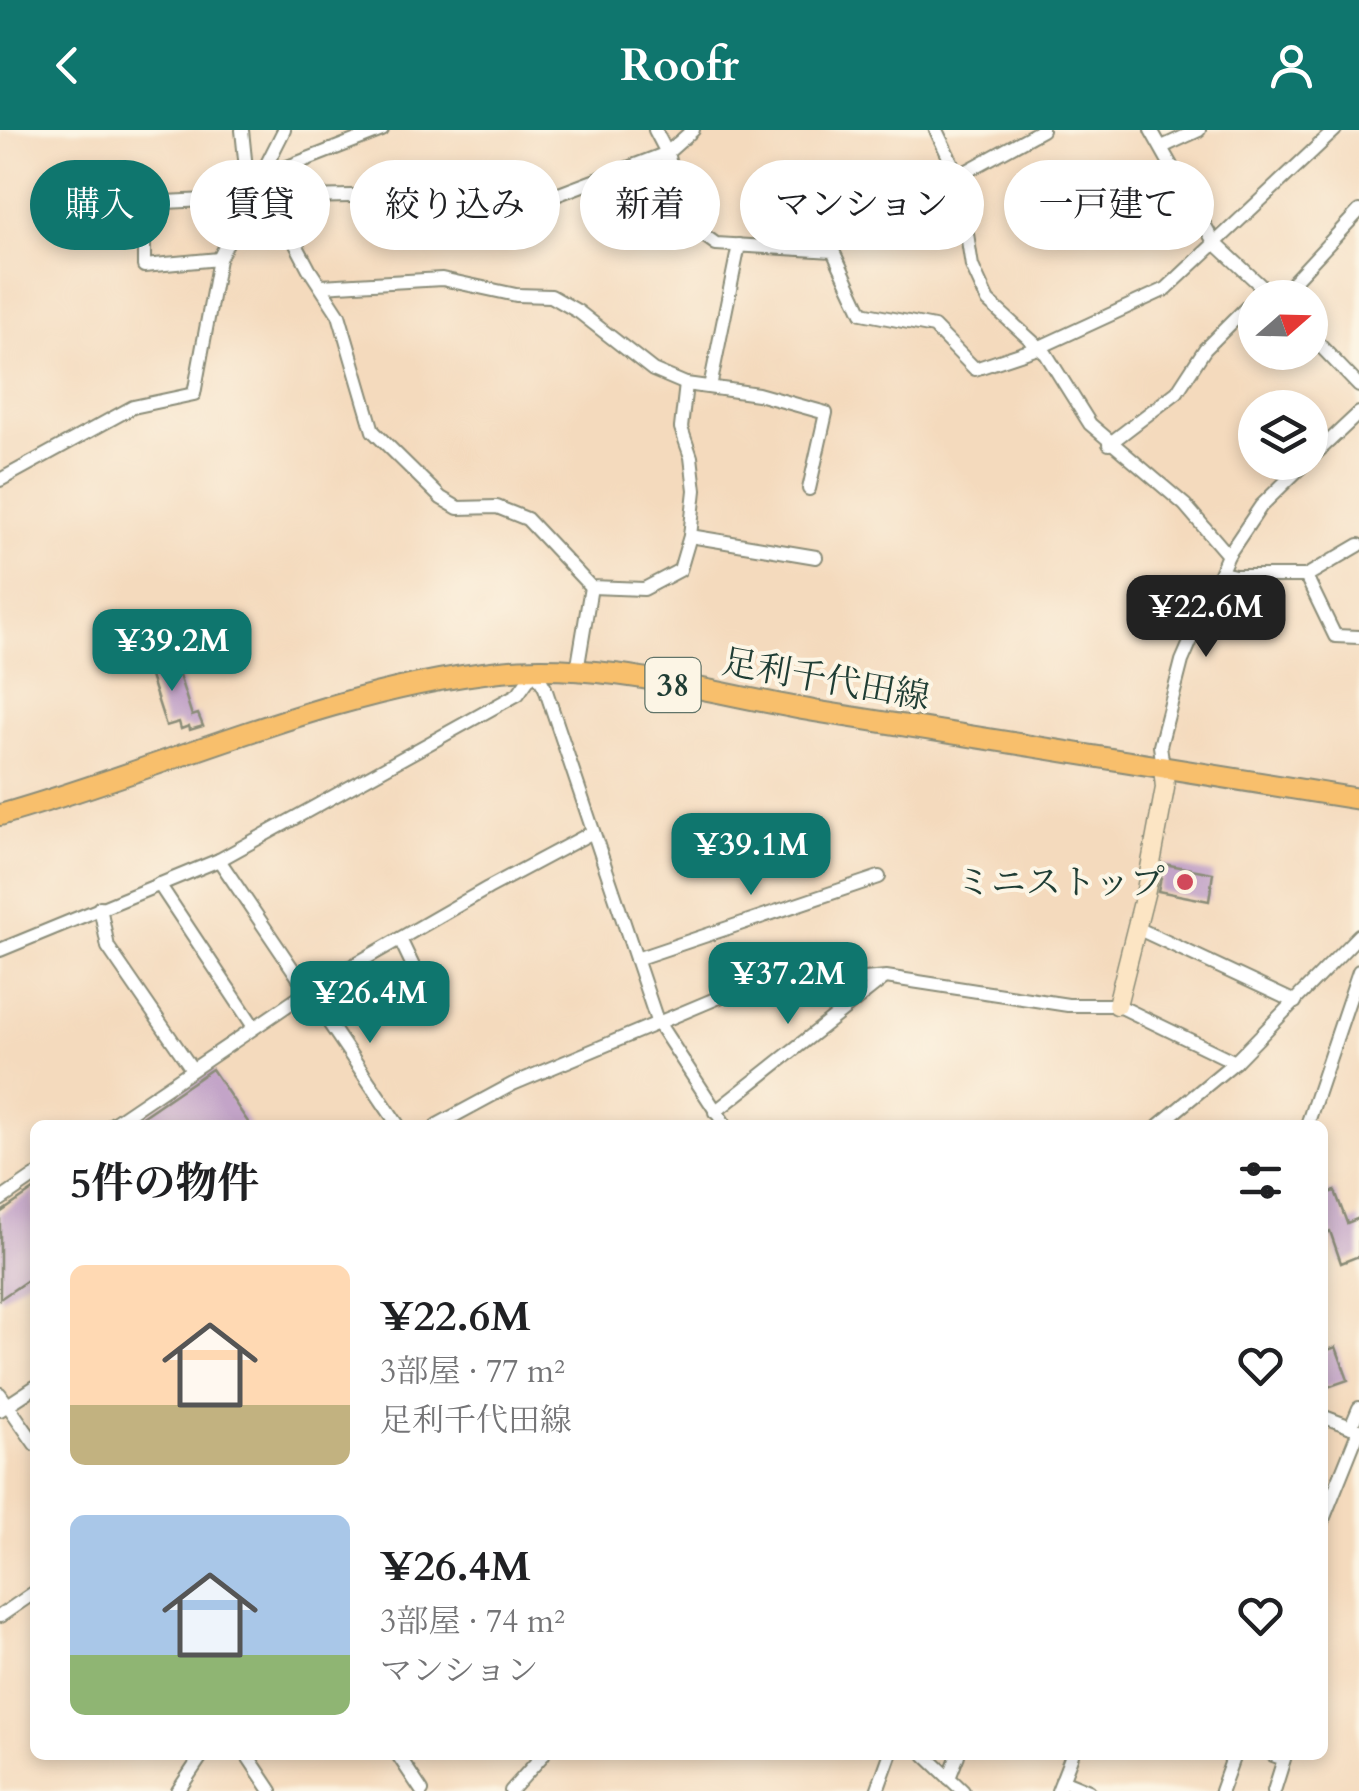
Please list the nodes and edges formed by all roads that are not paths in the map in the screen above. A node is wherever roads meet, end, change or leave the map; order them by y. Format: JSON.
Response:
{"nodes":[{"id":1,"x":242,"y":130,"type":"edge"},
{"id":2,"x":284,"y":130,"type":"edge"},
{"id":3,"x":382,"y":130,"type":"edge"},
{"id":4,"x":655,"y":130,"type":"edge"},
{"id":5,"x":692,"y":130,"type":"edge"},
{"id":6,"x":936,"y":130,"type":"edge"},
{"id":7,"x":1042,"y":130,"type":"edge"},
{"id":8,"x":1151,"y":130,"type":"edge"},
{"id":9,"x":1199,"y":130,"type":"edge"},
{"id":10,"x":1335,"y":130,"type":"edge"},
{"id":11,"x":1162,"y":148,"type":"junction"},
{"id":12,"x":667,"y":152,"type":"junction"},
{"id":13,"x":245,"y":160,"type":"edge"},
{"id":14,"x":268,"y":160,"type":"edge"},
{"id":15,"x":305,"y":160,"type":"edge"},
{"id":16,"x":950,"y":160,"type":"edge"},
{"id":17,"x":1169,"y":160,"type":"edge"},
{"id":18,"x":984,"y":162,"type":"edge"},
{"id":19,"x":330,"y":197,"type":"edge"},
{"id":20,"x":190,"y":201,"type":"edge"},
{"id":21,"x":1359,"y":211,"type":"edge"},
{"id":22,"x":1214,"y":242,"type":"joint"},
{"id":23,"x":739,"y":245,"type":"junction"},
{"id":24,"x":224,"y":250,"type":"edge"},
{"id":25,"x":300,"y":250,"type":"edge"},
{"id":26,"x":970,"y":250,"type":"edge"},
{"id":27,"x":1206,"y":250,"type":"edge"},
{"id":28,"x":220,"y":259,"type":"junction"},
{"id":29,"x":1251,"y":280,"type":"edge"},
{"id":30,"x":1284,"y":280,"type":"edge"},
{"id":31,"x":320,"y":286,"type":"junction"},
{"id":32,"x":1238,"y":320,"type":"edge"},
{"id":33,"x":1038,"y":348,"type":"junction"},
{"id":34,"x":1328,"y":354,"type":"edge"},
{"id":35,"x":686,"y":384,"type":"junction"},
{"id":36,"x":1359,"y":386,"type":"edge"},
{"id":37,"x":710,"y":387,"type":"junction"},
{"id":38,"x":1359,"y":414,"type":"edge"},
{"id":39,"x":1328,"y":443,"type":"edge"},
{"id":40,"x":1109,"y":444,"type":"junction"},
{"id":41,"x":0,"y":480,"type":"edge"},
{"id":42,"x":1288,"y":480,"type":"edge"},
{"id":43,"x":809,"y":489,"type":"dead end"},
{"id":44,"x":690,"y":536,"type":"junction"},
{"id":45,"x":1359,"y":545,"type":"edge"},
{"id":46,"x":1228,"y":555,"type":"junction"},
{"id":47,"x":816,"y":556,"type":"dead end"},
{"id":48,"x":1222,"y":573,"type":"junction"},
{"id":49,"x":1306,"y":576,"type":"junction"},
{"id":50,"x":591,"y":587,"type":"junction"},
{"id":51,"x":1359,"y":637,"type":"edge"},
{"id":52,"x":535,"y":670,"type":"junction"},
{"id":53,"x":577,"y":671,"type":"junction"},
{"id":54,"x":1163,"y":767,"type":"junction"},
{"id":55,"x":1359,"y":799,"type":"edge"},
{"id":56,"x":0,"y":815,"type":"edge"},
{"id":57,"x":593,"y":832,"type":"junction"},
{"id":58,"x":219,"y":860,"type":"junction"},
{"id":59,"x":879,"y":876,"type":"dead end"},
{"id":60,"x":158,"y":884,"type":"junction"},
{"id":61,"x":100,"y":907,"type":"junction"},
{"id":62,"x":1139,"y":928,"type":"junction"},
{"id":63,"x":400,"y":939,"type":"junction"},
{"id":64,"x":1358,"y":944,"type":"edge"},
{"id":65,"x":0,"y":950,"type":"edge"},
{"id":66,"x":636,"y":959,"type":"junction"},
{"id":67,"x":1359,"y":972,"type":"edge"},
{"id":68,"x":886,"y":976,"type":"junction"},
{"id":69,"x":307,"y":992,"type":"junction"},
{"id":70,"x":1296,"y":1002,"type":"junction"},
{"id":71,"x":1117,"y":1005,"type":"junction"},
{"id":72,"x":432,"y":1006,"type":"dead end"},
{"id":73,"x":657,"y":1022,"type":"junction"},
{"id":74,"x":254,"y":1028,"type":"junction"},
{"id":75,"x":1235,"y":1062,"type":"junction"},
{"id":76,"x":192,"y":1070,"type":"junction"},
{"id":77,"x":715,"y":1112,"type":"junction"},
{"id":78,"x":117,"y":1120,"type":"edge"},
{"id":79,"x":395,"y":1120,"type":"edge"},
{"id":80,"x":446,"y":1120,"type":"edge"},
{"id":81,"x":721,"y":1120,"type":"edge"},
{"id":82,"x":1165,"y":1120,"type":"edge"},
{"id":83,"x":1309,"y":1120,"type":"edge"},
{"id":84,"x":30,"y":1179,"type":"edge"},
{"id":85,"x":0,"y":1200,"type":"edge"},
{"id":86,"x":30,"y":1390,"type":"edge"},
{"id":87,"x":3,"y":1403,"type":"edge"},
{"id":88,"x":1359,"y":1408,"type":"edge"},
{"id":89,"x":1328,"y":1418,"type":"edge"},
{"id":90,"x":1356,"y":1429,"type":"edge"},
{"id":91,"x":30,"y":1438,"type":"edge"},
{"id":92,"x":1328,"y":1506,"type":"edge"},
{"id":93,"x":30,"y":1595,"type":"edge"},
{"id":94,"x":0,"y":1616,"type":"edge"},
{"id":95,"x":199,"y":1760,"type":"edge"},
{"id":96,"x":250,"y":1760,"type":"edge"},
{"id":97,"x":401,"y":1760,"type":"edge"},
{"id":98,"x":539,"y":1760,"type":"edge"},
{"id":99,"x":888,"y":1760,"type":"edge"},
{"id":100,"x":929,"y":1760,"type":"edge"},
{"id":101,"x":956,"y":1760,"type":"edge"},
{"id":102,"x":1070,"y":1760,"type":"edge"},
{"id":103,"x":1232,"y":1760,"type":"edge"},
{"id":104,"x":1284,"y":1760,"type":"edge"},
{"id":105,"x":949,"y":1778,"type":"junction"},
{"id":106,"x":1060,"y":1786,"type":"edge"},
{"id":107,"x":178,"y":1791,"type":"edge"},
{"id":108,"x":271,"y":1791,"type":"edge"},
{"id":109,"x":422,"y":1791,"type":"edge"},
{"id":110,"x":511,"y":1791,"type":"edge"},
{"id":111,"x":877,"y":1791,"type":"edge"},
{"id":112,"x":963,"y":1791,"type":"edge"},
{"id":113,"x":1089,"y":1791,"type":"edge"},
{"id":114,"x":1222,"y":1791,"type":"edge"},
{"id":115,"x":1274,"y":1791,"type":"edge"}],
"edges":[{"from":1,"to":13,"type":"street"},
{"from":2,"to":14,"type":"street"},
{"from":3,"to":15,"type":"street"},
{"from":4,"to":12,"type":"street"},
{"from":5,"to":12,"type":"street"},
{"from":6,"to":16,"type":"street"},
{"from":7,"to":18,"type":"street"},
{"from":8,"to":11,"type":"street"},
{"from":9,"to":11,"type":"street"},
{"from":10,"to":22,"type":"street"},
{"from":11,"to":17,"type":"street"},
{"from":12,"to":19,"type":"street"},
{"from":12,"to":23,"type":"street"},
{"from":20,"to":28,"type":"street"},
{"from":21,"to":30,"type":"street"},
{"from":22,"to":29,"type":"street"},
{"from":23,"to":33,"type":"street"},
{"from":23,"to":37,"type":"street"},
{"from":24,"to":28,"type":"street"},
{"from":25,"to":31,"type":"street"},
{"from":26,"to":33,"type":"street"},
{"from":27,"to":33,"type":"street"},
{"from":28,"to":41,"type":"street"},
{"from":31,"to":35,"type":"street"},
{"from":31,"to":50,"type":"street"},
{"from":32,"to":40,"type":"street"},
{"from":33,"to":40,"type":"street"},
{"from":34,"to":36,"type":"street"},
{"from":35,"to":37,"type":"street"},
{"from":35,"to":44,"type":"street"},
{"from":37,"to":43,"type":"street"},
{"from":38,"to":39,"type":"street"},
{"from":40,"to":46,"type":"street"},
{"from":42,"to":46,"type":"street"},
{"from":44,"to":47,"type":"street"},
{"from":44,"to":50,"type":"street"},
{"from":45,"to":49,"type":"street"},
{"from":46,"to":48,"type":"street"},
{"from":48,"to":49,"type":"street"},
{"from":48,"to":54,"type":"street"},
{"from":49,"to":51,"type":"street"},
{"from":50,"to":53,"type":"street"},
{"from":52,"to":53,"type":"main road","name":"足利千代田線","number":"38"},
{"from":52,"to":56,"type":"main road","name":"足利千代田線","number":"38"},
{"from":52,"to":57,"type":"street"},
{"from":52,"to":58,"type":"street"},
{"from":53,"to":54,"type":"main road","name":"足利千代田線","number":"38"},
{"from":54,"to":55,"type":"main road","name":"足利千代田線","number":"38"},
{"from":54,"to":62,"type":"street"},
{"from":57,"to":63,"type":"street"},
{"from":57,"to":66,"type":"street"},
{"from":58,"to":60,"type":"street"},
{"from":58,"to":69,"type":"street"},
{"from":59,"to":66,"type":"street"},
{"from":60,"to":61,"type":"street"},
{"from":60,"to":74,"type":"street"},
{"from":61,"to":65,"type":"street"},
{"from":61,"to":76,"type":"street"},
{"from":62,"to":70,"type":"street"},
{"from":62,"to":71,"type":"street"},
{"from":63,"to":69,"type":"street"},
{"from":63,"to":72,"type":"street"},
{"from":64,"to":70,"type":"street"},
{"from":66,"to":73,"type":"street"},
{"from":67,"to":83,"type":"street"},
{"from":68,"to":71,"type":"street"},
{"from":68,"to":73,"type":"street"},
{"from":68,"to":77,"type":"street"},
{"from":69,"to":74,"type":"street"},
{"from":69,"to":79,"type":"street"},
{"from":70,"to":75,"type":"street"},
{"from":71,"to":75,"type":"street"},
{"from":73,"to":77,"type":"street"},
{"from":73,"to":80,"type":"street"},
{"from":74,"to":76,"type":"street"},
{"from":75,"to":82,"type":"street"},
{"from":76,"to":78,"type":"street"},
{"from":77,"to":81,"type":"street"},
{"from":84,"to":85,"type":"street"},
{"from":86,"to":87,"type":"street"},
{"from":87,"to":91,"type":"street"},
{"from":88,"to":90,"type":"street"},
{"from":89,"to":90,"type":"street"},
{"from":90,"to":92,"type":"street"},
{"from":93,"to":94,"type":"street"},
{"from":95,"to":107,"type":"street"},
{"from":96,"to":108,"type":"street"},
{"from":97,"to":109,"type":"street"},
{"from":98,"to":110,"type":"street"},
{"from":99,"to":111,"type":"street"},
{"from":100,"to":105,"type":"street"},
{"from":101,"to":105,"type":"street"},
{"from":102,"to":106,"type":"street"},
{"from":103,"to":114,"type":"street"},
{"from":104,"to":115,"type":"street"},
{"from":105,"to":112,"type":"street"},
{"from":106,"to":113,"type":"street"}]}
